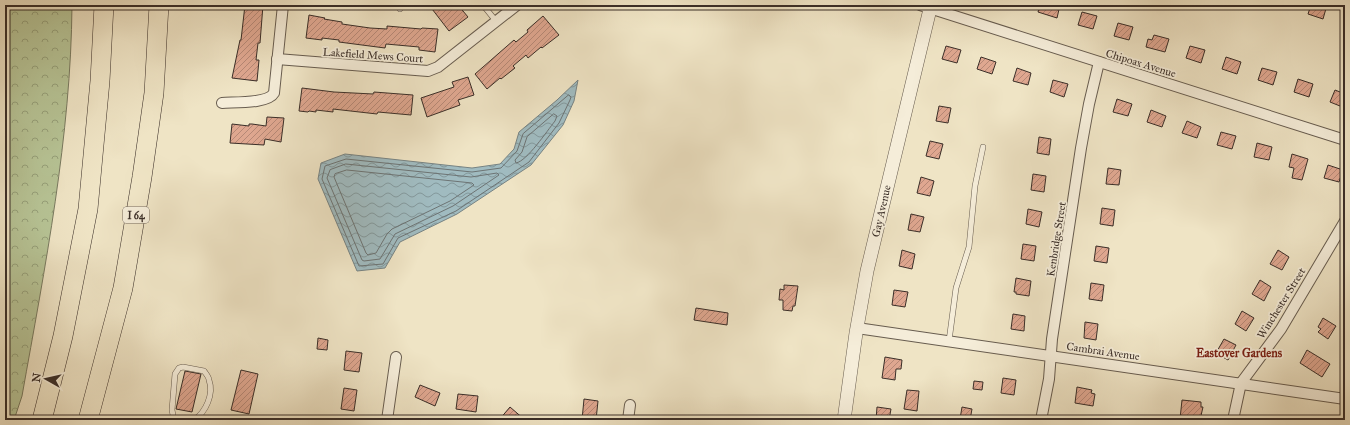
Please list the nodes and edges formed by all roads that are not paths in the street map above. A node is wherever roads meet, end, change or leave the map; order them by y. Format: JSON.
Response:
{"nodes":[{"id":1,"x":104,"y":5,"type":"edge"},
{"id":2,"x":159,"y":5,"type":"edge"},
{"id":3,"x":282,"y":5,"type":"edge"},
{"id":4,"x":483,"y":5,"type":"edge"},
{"id":5,"x":517,"y":5,"type":"edge"},
{"id":6,"x":927,"y":6,"type":"edge"},
{"id":7,"x":496,"y":21,"type":"junction"},
{"id":8,"x":277,"y":59,"type":"junction"},
{"id":9,"x":1099,"y":62,"type":"junction"},
{"id":10,"x":222,"y":103,"type":"dead end"},
{"id":11,"x":1345,"y":140,"type":"edge"},
{"id":12,"x":983,"y":147,"type":"dead end"},
{"id":13,"x":1345,"y":221,"type":"edge"},
{"id":14,"x":857,"y":328,"type":"junction"},
{"id":15,"x":949,"y":341,"type":"junction"},
{"id":16,"x":1051,"y":356,"type":"junction"},
{"id":17,"x":396,"y":357,"type":"dead end"},
{"id":18,"x":1241,"y":383,"type":"junction"},
{"id":19,"x":1345,"y":399,"type":"edge"},
{"id":20,"x":630,"y":405,"type":"dead end"},
{"id":21,"x":42,"y":420,"type":"edge"},
{"id":22,"x":88,"y":420,"type":"edge"},
{"id":23,"x":174,"y":420,"type":"edge"},
{"id":24,"x":194,"y":420,"type":"edge"},
{"id":25,"x":387,"y":420,"type":"edge"},
{"id":26,"x":628,"y":420,"type":"edge"},
{"id":27,"x":844,"y":420,"type":"edge"},
{"id":28,"x":1041,"y":420,"type":"edge"},
{"id":29,"x":1233,"y":420,"type":"edge"}],
"edges":[{"from":1,"to":21,"type":"highway"},
{"from":2,"to":22,"type":"highway","number":"I 64"},
{"from":3,"to":8,"type":"street"},
{"from":4,"to":7,"type":"lane"},
{"from":5,"to":7,"type":"street","name":"Lakefield Mews Court"},
{"from":6,"to":9,"type":"street","name":"Chipoax Avenue"},
{"from":6,"to":14,"type":"street","name":"Gay Avenue"},
{"from":7,"to":8,"type":"street","name":"Lakefield Mews Court"},
{"from":8,"to":10,"type":"street"},
{"from":9,"to":11,"type":"street","name":"Chipoax Avenue"},
{"from":9,"to":16,"type":"street","name":"Kenbridge Street"},
{"from":12,"to":15,"type":"lane"},
{"from":13,"to":18,"type":"street","name":"Winchester Street"},
{"from":14,"to":15,"type":"street","name":"Cambrai Avenue"},
{"from":14,"to":27,"type":"street","name":"Gay Avenue"},
{"from":15,"to":16,"type":"street","name":"Cambrai Avenue"},
{"from":16,"to":18,"type":"street","name":"Cambrai Avenue"},
{"from":16,"to":28,"type":"street","name":"Kenbridge Street"},
{"from":17,"to":25,"type":"street"},
{"from":18,"to":19,"type":"street","name":"Cambrai Avenue"},
{"from":18,"to":29,"type":"street","name":"Winchester Street"},
{"from":20,"to":26,"type":"street"},
{"from":23,"to":24,"type":"lane"}]}
